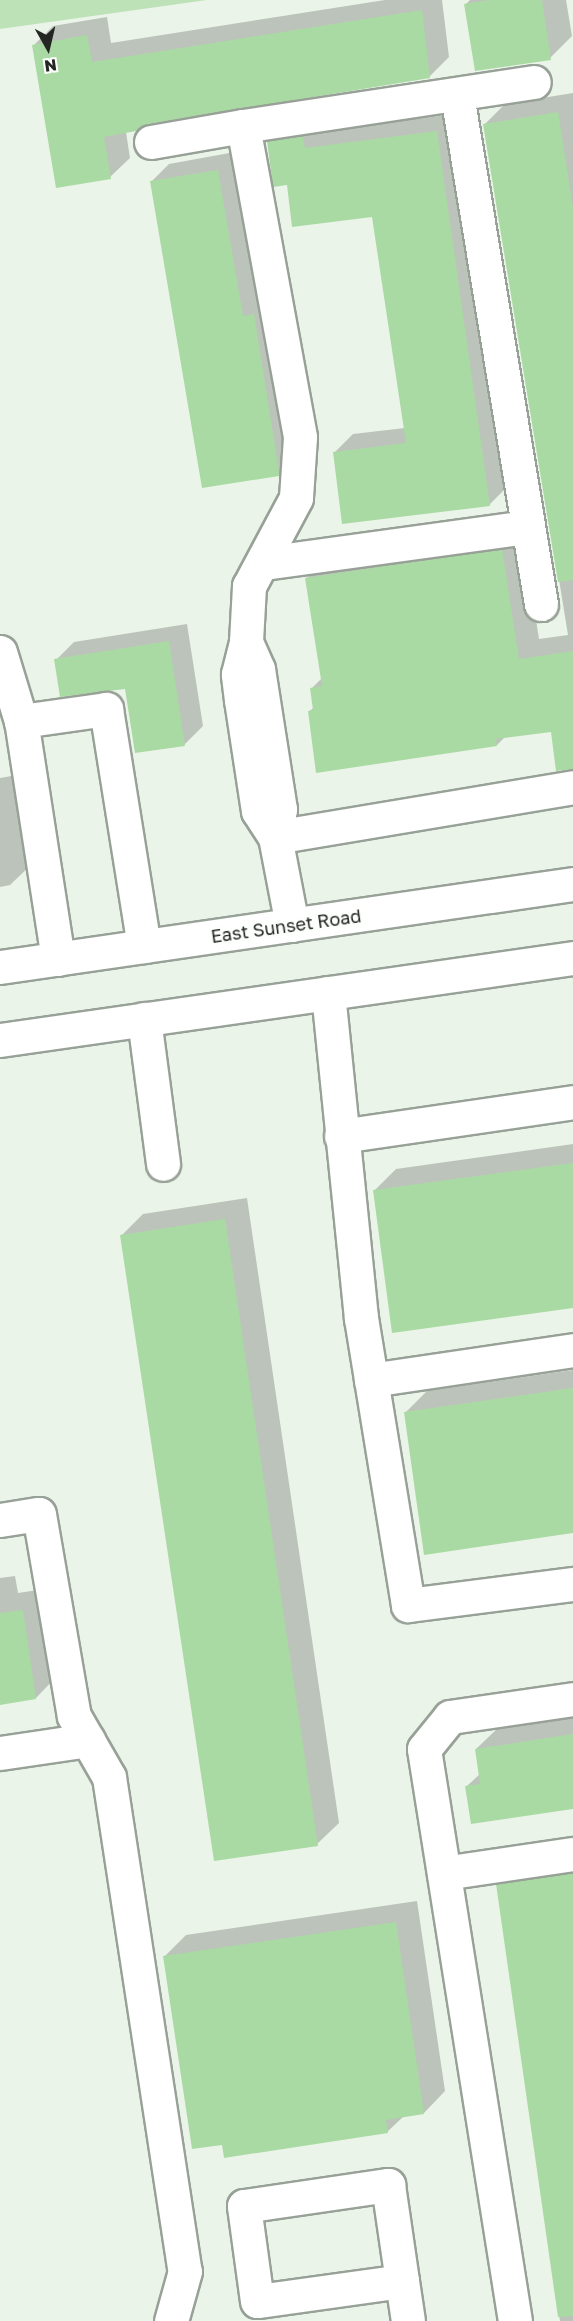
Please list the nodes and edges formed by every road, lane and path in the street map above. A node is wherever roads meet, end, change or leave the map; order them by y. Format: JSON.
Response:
{"nodes":[{"id":1,"x":534,"y":82,"type":"dead end"},
{"id":2,"x":457,"y":95,"type":"junction"},
{"id":3,"x":243,"y":126,"type":"junction"},
{"id":4,"x":151,"y":142,"type":"dead end"},
{"id":5,"x":528,"y":527,"type":"junction"},
{"id":6,"x":264,"y":563,"type":"junction"},
{"id":7,"x":541,"y":604,"type":"dead end"},
{"id":8,"x":0,"y":652,"type":"edge"},
{"id":9,"x":21,"y":721,"type":"junction"},
{"id":10,"x":14,"y":772,"type":"edge"},
{"id":11,"x":573,"y":787,"type":"edge"},
{"id":12,"x":274,"y":837,"type":"junction"},
{"id":13,"x":573,"y":884,"type":"edge"},
{"id":14,"x":292,"y":925,"type":"junction"},
{"id":15,"x":144,"y":946,"type":"junction"},
{"id":16,"x":573,"y":958,"type":"edge"},
{"id":17,"x":58,"y":959,"type":"junction"},
{"id":18,"x":0,"y":967,"type":"edge"},
{"id":19,"x":328,"y":993,"type":"junction"},
{"id":20,"x":144,"y":1019,"type":"junction"},
{"id":21,"x":0,"y":1040,"type":"edge"},
{"id":22,"x":573,"y":1102,"type":"edge"},
{"id":23,"x":341,"y":1136,"type":"junction"},
{"id":24,"x":163,"y":1164,"type":"dead end"},
{"id":25,"x":573,"y":1350,"type":"edge"},
{"id":26,"x":371,"y":1380,"type":"junction"},
{"id":27,"x":0,"y":1520,"type":"edge"},
{"id":28,"x":573,"y":1584,"type":"edge"},
{"id":29,"x":573,"y":1700,"type":"edge"},
{"id":30,"x":88,"y":1740,"type":"junction"},
{"id":31,"x":0,"y":1753,"type":"edge"},
{"id":32,"x":573,"y":1854,"type":"edge"},
{"id":33,"x":444,"y":1873,"type":"junction"},
{"id":34,"x":402,"y":2281,"type":"junction"},
{"id":35,"x":171,"y":2321,"type":"edge"},
{"id":36,"x":408,"y":2321,"type":"edge"},
{"id":37,"x":515,"y":2321,"type":"edge"}],
"edges":[{"from":1,"to":2,"type":"main road"},
{"from":2,"to":3,"type":"main road"},
{"from":2,"to":5,"type":"main road"},
{"from":3,"to":4,"type":"main road"},
{"from":3,"to":6,"type":"main road"},
{"from":5,"to":6,"type":"main road"},
{"from":5,"to":7,"type":"main road"},
{"from":6,"to":12,"type":"main road"},
{"from":8,"to":9,"type":"main road"},
{"from":9,"to":10,"type":"main road"},
{"from":9,"to":15,"type":"main road"},
{"from":10,"to":17,"type":"main road"},
{"from":11,"to":12,"type":"main road"},
{"from":12,"to":14,"type":"main road"},
{"from":13,"to":14,"type":"main road","name":"East Sunset Road"},
{"from":14,"to":15,"type":"main road","name":"East Sunset Road"},
{"from":15,"to":17,"type":"main road","name":"East Sunset Road"},
{"from":16,"to":19,"type":"main road"},
{"from":17,"to":18,"type":"main road","name":"East Sunset Road"},
{"from":19,"to":20,"type":"main road"},
{"from":19,"to":23,"type":"main road"},
{"from":20,"to":21,"type":"main road"},
{"from":20,"to":24,"type":"main road"},
{"from":22,"to":23,"type":"main road"},
{"from":23,"to":26,"type":"main road"},
{"from":25,"to":26,"type":"main road"},
{"from":26,"to":28,"type":"main road"},
{"from":27,"to":30,"type":"main road"},
{"from":29,"to":33,"type":"main road"},
{"from":30,"to":31,"type":"main road"},
{"from":30,"to":35,"type":"main road"},
{"from":32,"to":33,"type":"main road"},
{"from":33,"to":37,"type":"main road"},
{"from":34,"to":34,"type":"main road"},
{"from":34,"to":36,"type":"main road"}]}
